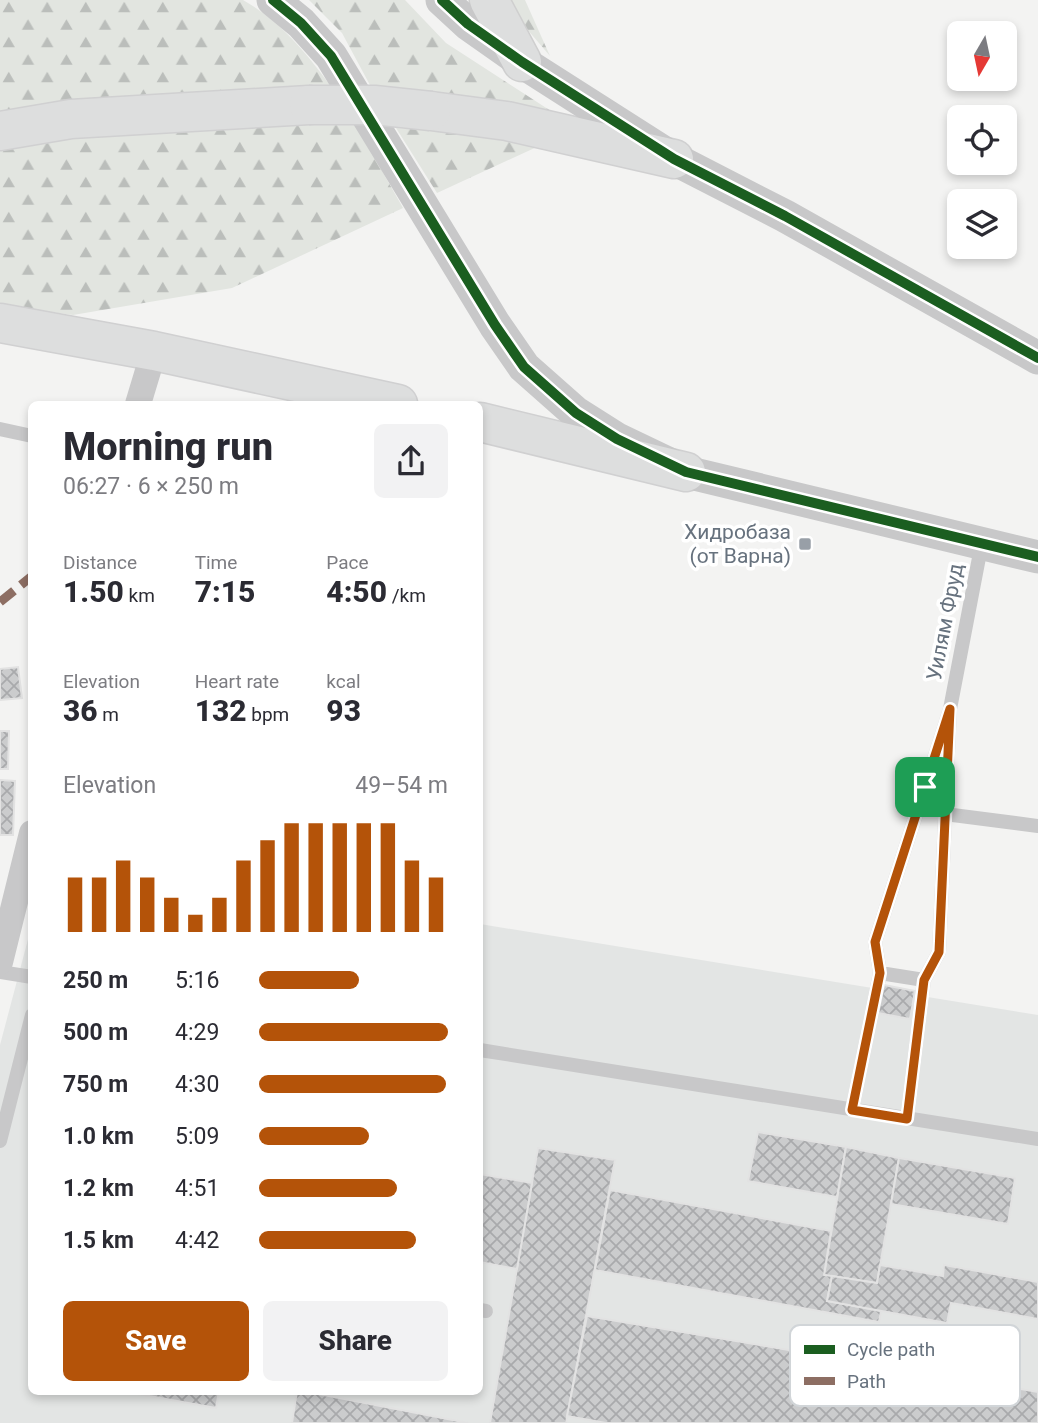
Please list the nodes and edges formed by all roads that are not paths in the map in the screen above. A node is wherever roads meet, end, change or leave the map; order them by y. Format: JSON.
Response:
{"nodes":[{"id":1,"x":273,"y":0,"type":"edge"},
{"id":2,"x":442,"y":0,"type":"edge"},
{"id":3,"x":489,"y":0,"type":"edge"},
{"id":4,"x":522,"y":62,"type":"junction"},
{"id":5,"x":0,"y":131,"type":"edge"},
{"id":6,"x":674,"y":159,"type":"junction"},
{"id":7,"x":0,"y":323,"type":"edge"},
{"id":8,"x":154,"y":351,"type":"junction"},
{"id":9,"x":1038,"y":358,"type":"edge"},
{"id":10,"x":139,"y":401,"type":"edge"},
{"id":11,"x":384,"y":401,"type":"edge"},
{"id":12,"x":483,"y":423,"type":"edge"},
{"id":13,"x":0,"y":429,"type":"edge"},
{"id":14,"x":28,"y":435,"type":"edge"},
{"id":15,"x":686,"y":472,"type":"junction"},
{"id":16,"x":982,"y":542,"type":"junction"},
{"id":17,"x":1038,"y":557,"type":"edge"},
{"id":18,"x":950,"y":709,"type":"junction"},
{"id":19,"x":945,"y":814,"type":"junction"},
{"id":20,"x":1038,"y":826,"type":"edge"},
{"id":21,"x":28,"y":847,"type":"edge"},
{"id":22,"x":19,"y":879,"type":"junction"},
{"id":23,"x":0,"y":898,"type":"edge"},
{"id":24,"x":0,"y":962,"type":"edge"},
{"id":25,"x":0,"y":972,"type":"edge"},
{"id":26,"x":880,"y":973,"type":"junction"},
{"id":27,"x":28,"y":976,"type":"edge"},
{"id":28,"x":924,"y":980,"type":"junction"},
{"id":29,"x":28,"y":1031,"type":"edge"},
{"id":30,"x":483,"y":1050,"type":"edge"},
{"id":31,"x":852,"y":1110,"type":"junction"},
{"id":32,"x":907,"y":1119,"type":"junction"},
{"id":33,"x":1038,"y":1139,"type":"edge"},
{"id":34,"x":0,"y":1141,"type":"edge"}],
"edges":[{"from":1,"to":15,"type":"street"},
{"from":2,"to":4,"type":"street"},
{"from":3,"to":4,"type":"main road"},
{"from":4,"to":6,"type":"street"},
{"from":5,"to":6,"type":"main road","bridge":true},
{"from":6,"to":9,"type":"street"},
{"from":7,"to":8,"type":"main road"},
{"from":8,"to":10,"type":"street"},
{"from":8,"to":11,"type":"main road"},
{"from":12,"to":15,"type":"main road"},
{"from":13,"to":14,"type":"lane"},
{"from":15,"to":16,"type":"street"},
{"from":16,"to":17,"type":"street"},
{"from":16,"to":18,"type":"lane","name":"Уилям Фруд"},
{"from":18,"to":19,"type":"lane","name":"Уилям Фруд"},
{"from":18,"to":26,"type":"lane","name":"Уилям Фруд"},
{"from":19,"to":20,"type":"lane"},
{"from":19,"to":28,"type":"lane","name":"Уилям Фруд"},
{"from":21,"to":22,"type":"street"},
{"from":22,"to":23,"type":"lane"},
{"from":22,"to":24,"type":"street"},
{"from":25,"to":27,"type":"lane"},
{"from":26,"to":28,"type":"lane"},
{"from":26,"to":31,"type":"lane","name":"Уилям Фруд"},
{"from":28,"to":32,"type":"lane","name":"Уилям Фруд"},
{"from":29,"to":34,"type":"lane"},
{"from":30,"to":31,"type":"lane"},
{"from":31,"to":32,"type":"lane"},
{"from":32,"to":33,"type":"lane"}]}
